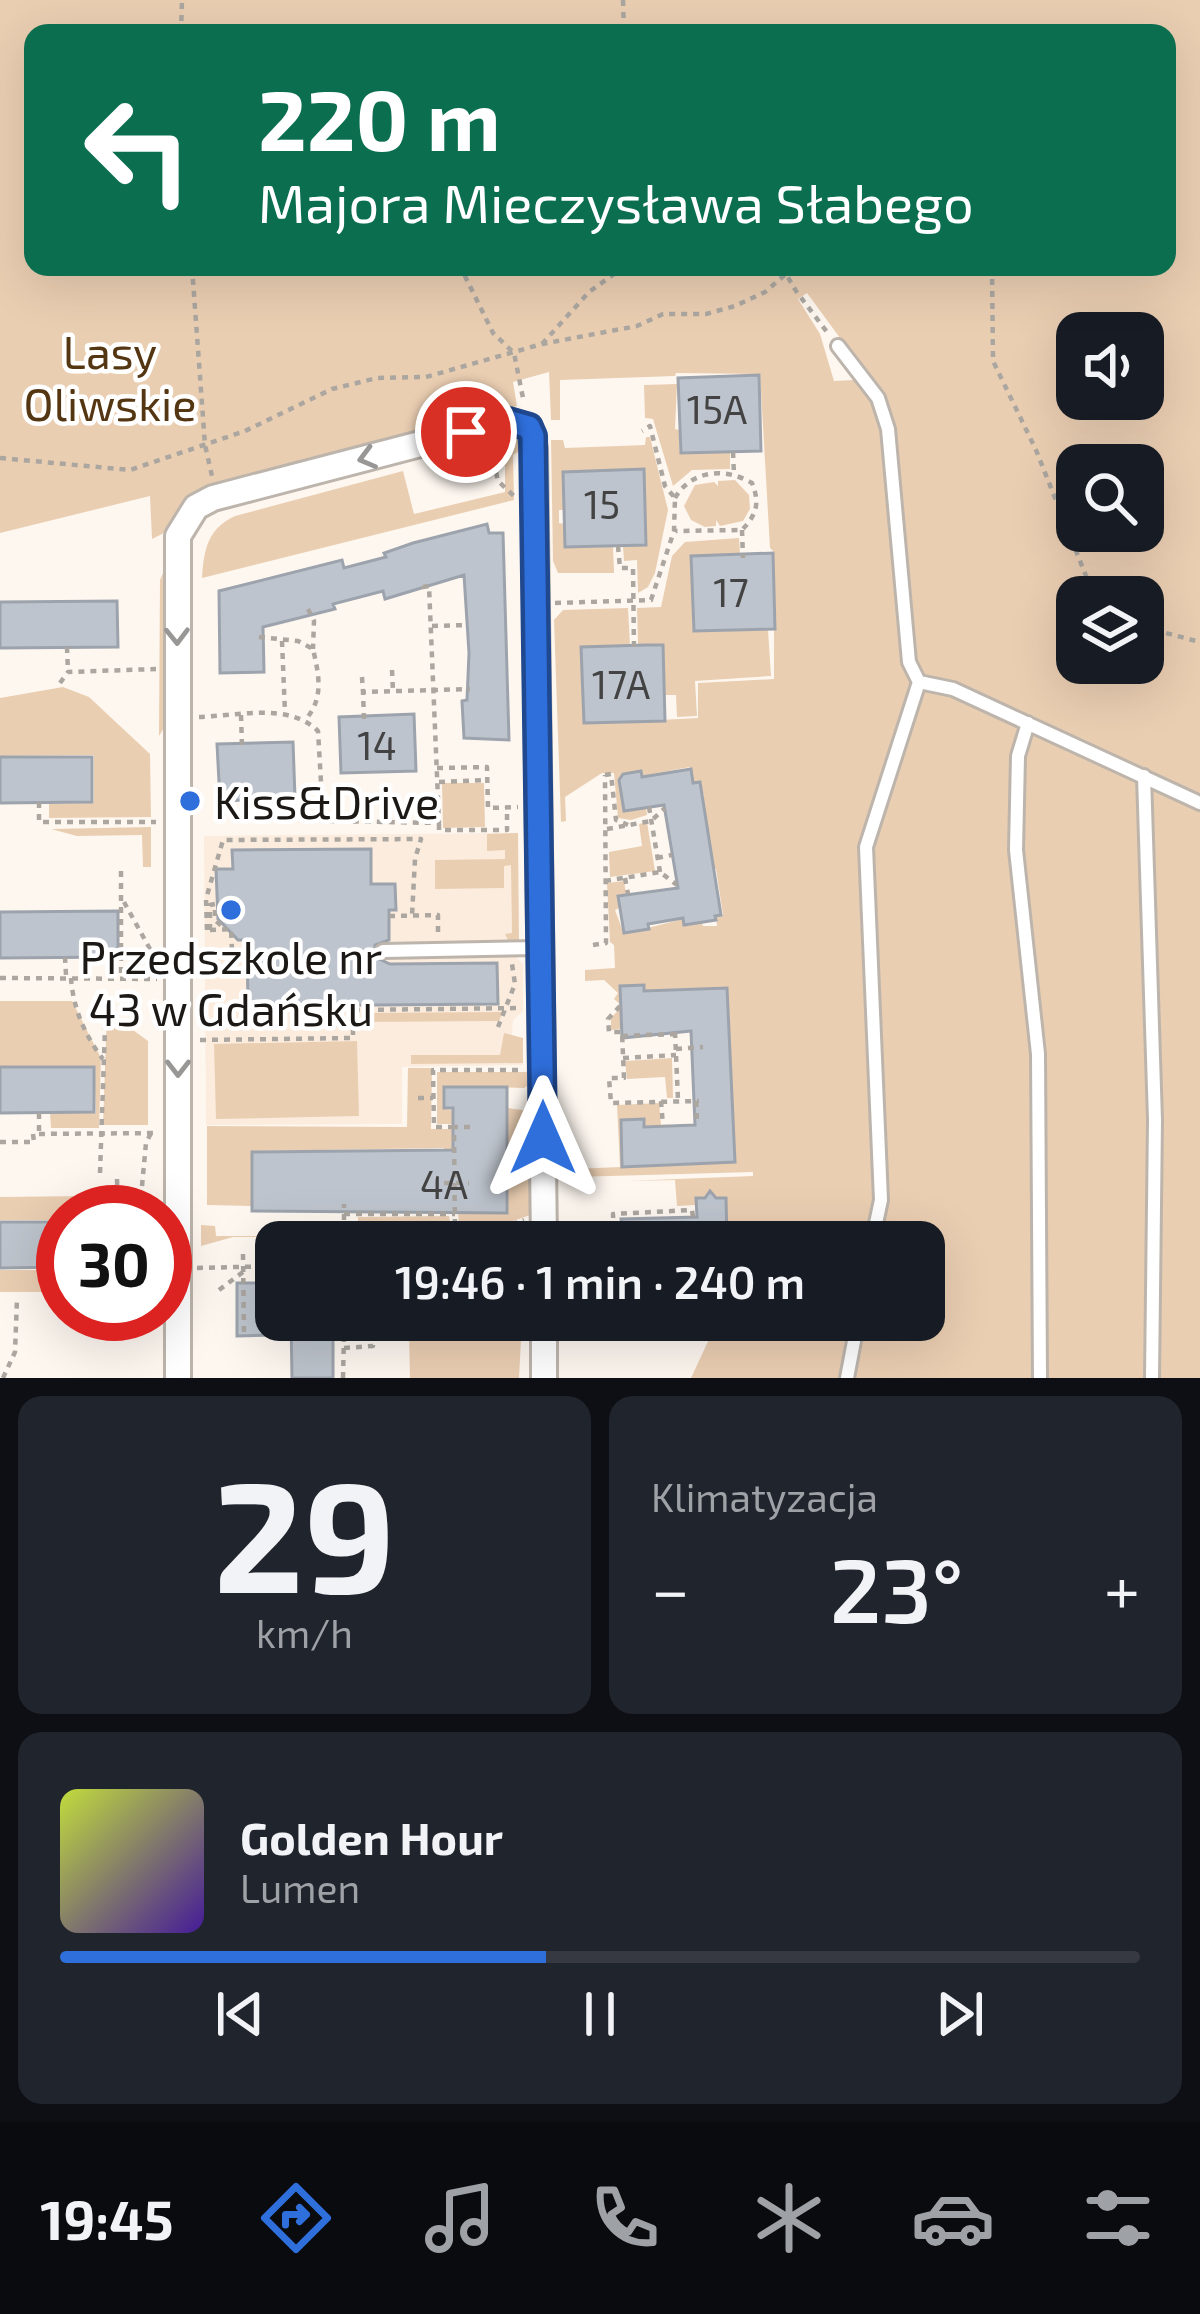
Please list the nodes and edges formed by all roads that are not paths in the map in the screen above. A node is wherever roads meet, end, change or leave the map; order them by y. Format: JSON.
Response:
{"nodes":[{"id":1,"x":838,"y":346,"type":"road end"},
{"id":2,"x":919,"y":682,"type":"junction"},
{"id":3,"x":1028,"y":723,"type":"junction"},
{"id":4,"x":1144,"y":776,"type":"junction"},
{"id":5,"x":1200,"y":803,"type":"edge"},
{"id":6,"x":541,"y":948,"type":"junction"},
{"id":7,"x":383,"y":951,"type":"dead end"},
{"id":8,"x":544,"y":1221,"type":"edge"},
{"id":9,"x":876,"y":1221,"type":"edge"},
{"id":10,"x":544,"y":1341,"type":"edge"},
{"id":11,"x":854,"y":1341,"type":"edge"},
{"id":12,"x":178,"y":1378,"type":"edge"},
{"id":13,"x":544,"y":1378,"type":"edge"},
{"id":14,"x":847,"y":1378,"type":"edge"},
{"id":15,"x":1040,"y":1378,"type":"edge"},
{"id":16,"x":1152,"y":1378,"type":"edge"}],
"edges":[{"from":1,"to":2,"type":"lane"},
{"from":2,"to":3,"type":"lane"},
{"from":2,"to":9,"type":"lane"},
{"from":3,"to":4,"type":"lane"},
{"from":3,"to":15,"type":"lane"},
{"from":4,"to":5,"type":"lane"},
{"from":4,"to":16,"type":"lane"},
{"from":6,"to":7,"type":"lane"},
{"from":6,"to":8,"type":"street"},
{"from":6,"to":12,"type":"street","one_way":true},
{"from":10,"to":13,"type":"street"},
{"from":11,"to":14,"type":"lane"}]}
